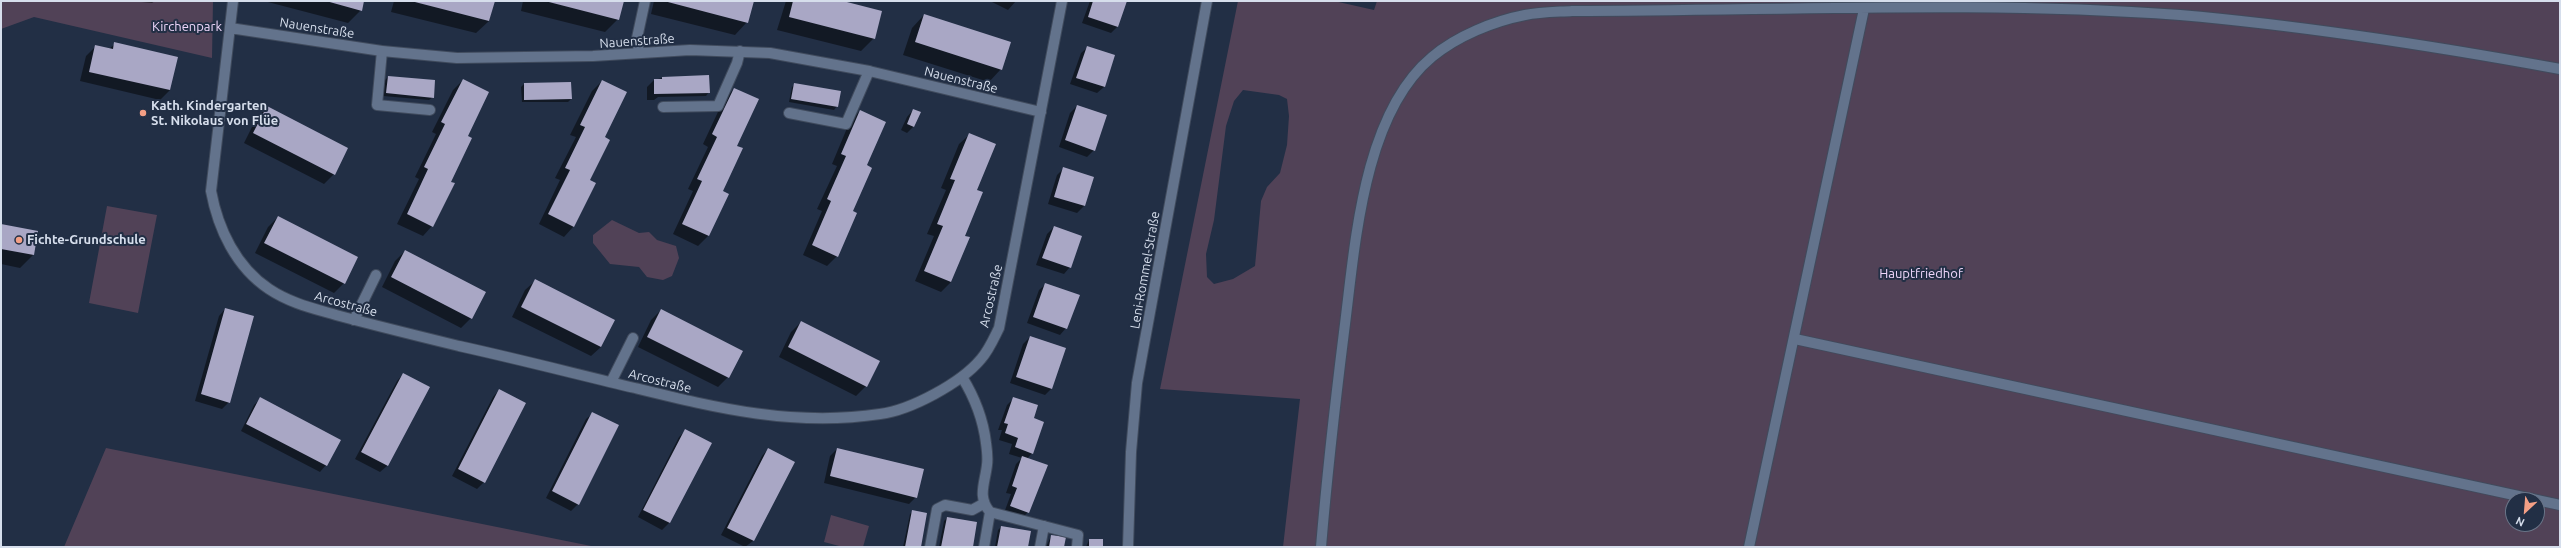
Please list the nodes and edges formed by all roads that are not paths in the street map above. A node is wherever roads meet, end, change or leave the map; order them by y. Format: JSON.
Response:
{"nodes":[{"id":1,"x":233,"y":1,"type":"edge"},
{"id":2,"x":645,"y":1,"type":"edge"},
{"id":3,"x":1062,"y":1,"type":"edge"},
{"id":4,"x":1207,"y":1,"type":"edge"},
{"id":5,"x":1864,"y":9,"type":"junction"},
{"id":6,"x":230,"y":28,"type":"junction"},
{"id":7,"x":740,"y":50,"type":"junction"},
{"id":8,"x":382,"y":51,"type":"junction"},
{"id":9,"x":639,"y":53,"type":"junction"},
{"id":10,"x":2560,"y":69,"type":"edge"},
{"id":11,"x":869,"y":71,"type":"junction"},
{"id":12,"x":663,"y":106,"type":"dead end"},
{"id":13,"x":430,"y":110,"type":"dead end"},
{"id":14,"x":1041,"y":112,"type":"junction"},
{"id":15,"x":789,"y":113,"type":"dead end"},
{"id":16,"x":376,"y":275,"type":"dead end"},
{"id":17,"x":354,"y":320,"type":"junction"},
{"id":18,"x":633,"y":338,"type":"dead end"},
{"id":19,"x":1795,"y":339,"type":"junction"},
{"id":20,"x":962,"y":377,"type":"junction"},
{"id":21,"x":611,"y":382,"type":"junction"},
{"id":22,"x":2560,"y":505,"type":"edge"},
{"id":23,"x":987,"y":508,"type":"junction"},
{"id":24,"x":1044,"y":526,"type":"junction"},
{"id":25,"x":930,"y":547,"type":"edge"},
{"id":26,"x":984,"y":547,"type":"edge"},
{"id":27,"x":1040,"y":547,"type":"edge"},
{"id":28,"x":1077,"y":547,"type":"edge"},
{"id":29,"x":1128,"y":547,"type":"edge"},
{"id":30,"x":1321,"y":547,"type":"edge"},
{"id":31,"x":1749,"y":547,"type":"edge"}],
"edges":[{"from":1,"to":6,"type":"street","name":"Arcostraße"},
{"from":2,"to":9,"type":"street"},
{"from":3,"to":14,"type":"street","name":"Arcostraße"},
{"from":4,"to":29,"type":"street","name":"Leni-Rommel-Straße"},
{"from":5,"to":10,"type":"street"},
{"from":5,"to":19,"type":"street"},
{"from":5,"to":30,"type":"street"},
{"from":6,"to":8,"type":"street","name":"Nauenstraße"},
{"from":6,"to":17,"type":"street","name":"Arcostraße"},
{"from":7,"to":9,"type":"street","name":"Nauenstraße"},
{"from":7,"to":11,"type":"street","name":"Nauenstraße"},
{"from":7,"to":12,"type":"street"},
{"from":8,"to":9,"type":"street","name":"Nauenstraße"},
{"from":8,"to":13,"type":"street"},
{"from":11,"to":14,"type":"street","name":"Nauenstraße"},
{"from":11,"to":15,"type":"street"},
{"from":14,"to":20,"type":"street","name":"Arcostraße"},
{"from":16,"to":17,"type":"street"},
{"from":17,"to":21,"type":"street","name":"Arcostraße"},
{"from":18,"to":21,"type":"street"},
{"from":19,"to":22,"type":"street"},
{"from":19,"to":31,"type":"street"},
{"from":20,"to":21,"type":"street","name":"Arcostraße"},
{"from":20,"to":23,"type":"street"},
{"from":23,"to":24,"type":"street"},
{"from":23,"to":25,"type":"street"},
{"from":23,"to":26,"type":"street"},
{"from":24,"to":27,"type":"street"},
{"from":24,"to":28,"type":"street"}]}
